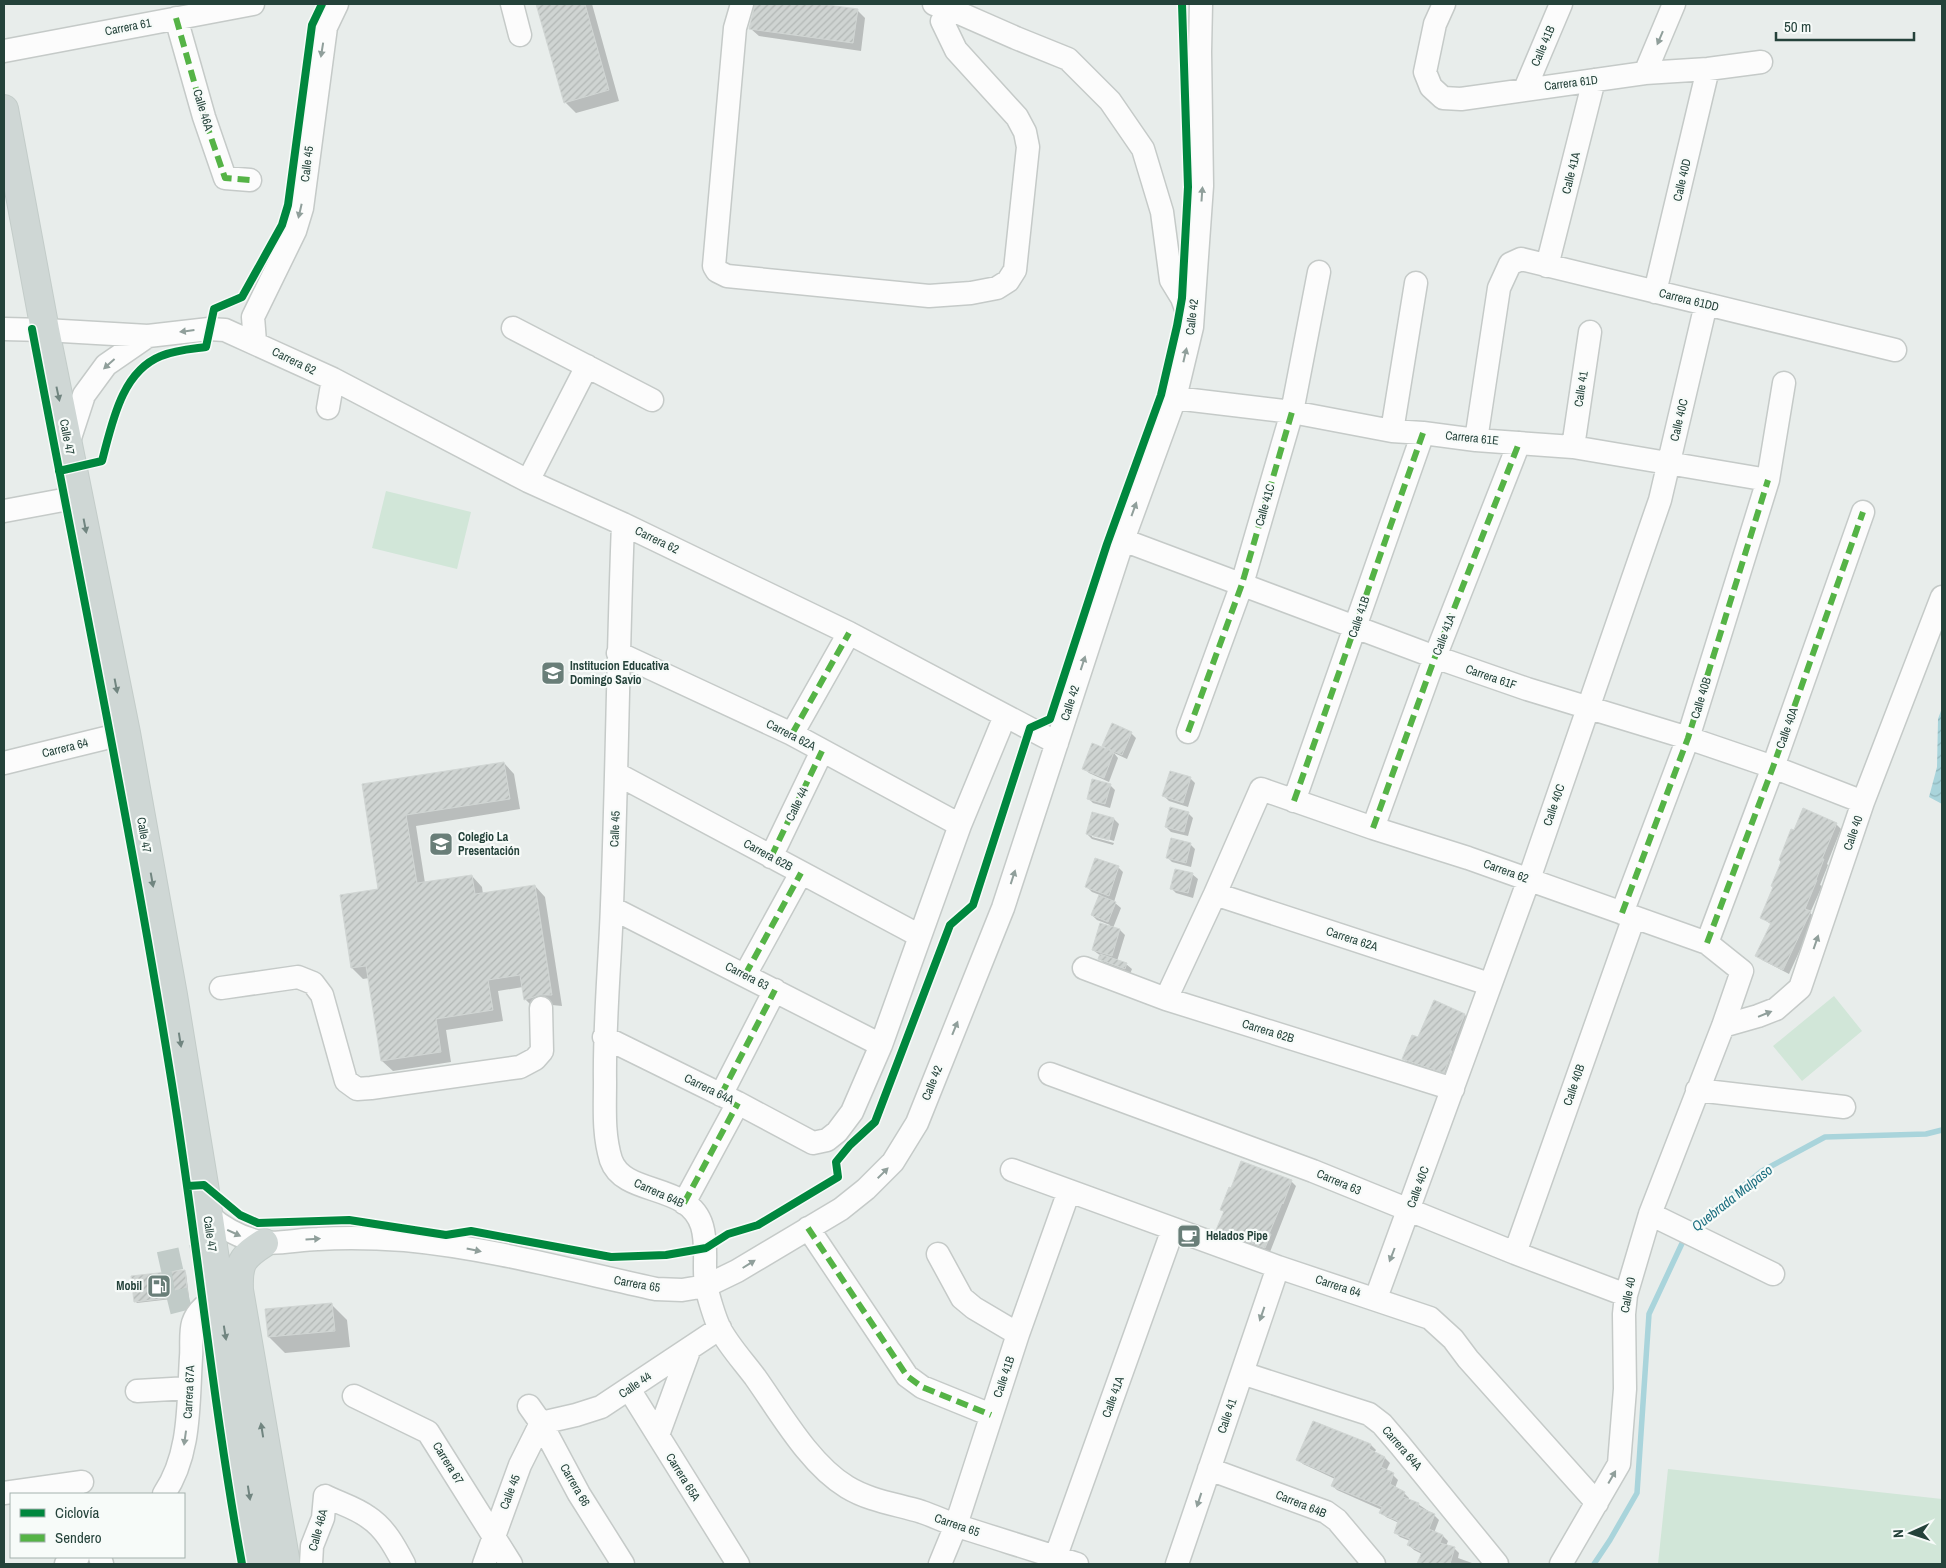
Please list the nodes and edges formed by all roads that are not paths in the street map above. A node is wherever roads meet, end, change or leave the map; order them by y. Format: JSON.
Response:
{"nodes":[{"id":1,"x":253,"y":4,"type":"edge"},
{"id":2,"x":336,"y":4,"type":"edge"},
{"id":3,"x":512,"y":4,"type":"edge"},
{"id":4,"x":742,"y":4,"type":"edge"},
{"id":5,"x":1201,"y":4,"type":"edge"},
{"id":6,"x":1444,"y":4,"type":"edge"},
{"id":7,"x":1561,"y":4,"type":"edge"},
{"id":8,"x":1674,"y":4,"type":"edge"},
{"id":9,"x":226,"y":6,"type":"edge"},
{"id":10,"x":942,"y":6,"type":"edge"},
{"id":11,"x":176,"y":18,"type":"junction"},
{"id":12,"x":520,"y":35,"type":"dead end"},
{"id":13,"x":4,"y":51,"type":"edge"},
{"id":14,"x":1761,"y":62,"type":"dead end"},
{"id":15,"x":1708,"y":69,"type":"junction"},
{"id":16,"x":1645,"y":73,"type":"junction"},
{"id":17,"x":1594,"y":80,"type":"junction"},
{"id":18,"x":1525,"y":89,"type":"junction"},
{"id":19,"x":6,"y":133,"type":"edge"},
{"id":20,"x":250,"y":180,"type":"dead end"},
{"id":21,"x":1547,"y":266,"type":"junction"},
{"id":22,"x":1319,"y":272,"type":"dead end"},
{"id":23,"x":1416,"y":283,"type":"dead end"},
{"id":24,"x":1655,"y":292,"type":"junction"},
{"id":25,"x":1706,"y":304,"type":"junction"},
{"id":26,"x":253,"y":317,"type":"junction"},
{"id":27,"x":1192,"y":327,"type":"junction"},
{"id":28,"x":513,"y":328,"type":"dead end"},
{"id":29,"x":4,"y":329,"type":"edge"},
{"id":30,"x":45,"y":330,"type":"junction"},
{"id":31,"x":225,"y":330,"type":"junction"},
{"id":32,"x":1590,"y":332,"type":"dead end"},
{"id":33,"x":148,"y":336,"type":"junction"},
{"id":34,"x":255,"y":342,"type":"junction"},
{"id":35,"x":1895,"y":350,"type":"dead end"},
{"id":36,"x":587,"y":366,"type":"junction"},
{"id":37,"x":333,"y":379,"type":"junction"},
{"id":38,"x":1784,"y":383,"type":"dead end"},
{"id":39,"x":1176,"y":398,"type":"junction"},
{"id":40,"x":652,"y":400,"type":"dead end"},
{"id":41,"x":328,"y":408,"type":"dead end"},
{"id":42,"x":1292,"y":412,"type":"junction"},
{"id":43,"x":1392,"y":431,"type":"junction"},
{"id":44,"x":1423,"y":433,"type":"junction"},
{"id":45,"x":1476,"y":440,"type":"junction"},
{"id":46,"x":1519,"y":443,"type":"junction"},
{"id":47,"x":68,"y":444,"type":"junction"},
{"id":48,"x":1573,"y":447,"type":"junction"},
{"id":49,"x":1669,"y":462,"type":"junction"},
{"id":50,"x":1768,"y":480,"type":"junction"},
{"id":51,"x":528,"y":481,"type":"junction"},
{"id":52,"x":79,"y":497,"type":"junction"},
{"id":53,"x":4,"y":511,"type":"edge"},
{"id":54,"x":1863,"y":512,"type":"dead end"},
{"id":55,"x":623,"y":524,"type":"junction"},
{"id":56,"x":1123,"y":540,"type":"junction"},
{"id":57,"x":1242,"y":584,"type":"junction"},
{"id":58,"x":1942,"y":597,"type":"edge"},
{"id":59,"x":1356,"y":626,"type":"junction"},
{"id":60,"x":848,"y":633,"type":"junction"},
{"id":61,"x":618,"y":653,"type":"junction"},
{"id":62,"x":1435,"y":657,"type":"junction"},
{"id":63,"x":1588,"y":708,"type":"junction"},
{"id":64,"x":1005,"y":716,"type":"junction"},
{"id":65,"x":1188,"y":732,"type":"dead end"},
{"id":66,"x":126,"y":733,"type":"junction"},
{"id":67,"x":792,"y":734,"type":"junction"},
{"id":68,"x":1688,"y":738,"type":"junction"},
{"id":69,"x":1057,"y":743,"type":"junction"},
{"id":70,"x":822,"y":751,"type":"junction"},
{"id":71,"x":4,"y":764,"type":"edge"},
{"id":72,"x":1773,"y":768,"type":"junction"},
{"id":73,"x":616,"y":774,"type":"junction"},
{"id":74,"x":1294,"y":801,"type":"junction"},
{"id":75,"x":1863,"y":802,"type":"junction"},
{"id":76,"x":960,"y":825,"type":"junction"},
{"id":77,"x":1373,"y":828,"type":"junction"},
{"id":78,"x":771,"y":857,"type":"junction"},
{"id":79,"x":801,"y":873,"type":"junction"},
{"id":80,"x":1529,"y":879,"type":"junction"},
{"id":81,"x":1215,"y":894,"type":"junction"},
{"id":82,"x":612,"y":908,"type":"junction"},
{"id":83,"x":1628,"y":915,"type":"junction"},
{"id":84,"x":920,"y":936,"type":"junction"},
{"id":85,"x":1707,"y":943,"type":"junction"},
{"id":86,"x":1084,"y":968,"type":"dead end"},
{"id":87,"x":1742,"y":971,"type":"joint"},
{"id":88,"x":745,"y":975,"type":"junction"},
{"id":89,"x":1489,"y":984,"type":"junction"},
{"id":90,"x":221,"y":988,"type":"dead end"},
{"id":91,"x":775,"y":990,"type":"junction"},
{"id":92,"x":1166,"y":999,"type":"junction"},
{"id":93,"x":540,"y":1008,"type":"dead end"},
{"id":94,"x":1722,"y":1026,"type":"junction"},
{"id":95,"x":604,"y":1037,"type":"junction"},
{"id":96,"x":881,"y":1045,"type":"junction"},
{"id":97,"x":1050,"y":1074,"type":"dead end"},
{"id":98,"x":1453,"y":1089,"type":"junction"},
{"id":99,"x":1698,"y":1090,"type":"junction"},
{"id":100,"x":729,"y":1099,"type":"junction"},
{"id":101,"x":1844,"y":1107,"type":"dead end"},
{"id":102,"x":605,"y":1134,"type":"joint"},
{"id":103,"x":1012,"y":1170,"type":"dead end"},
{"id":104,"x":1069,"y":1191,"type":"junction"},
{"id":105,"x":684,"y":1202,"type":"junction"},
{"id":106,"x":1409,"y":1211,"type":"junction"},
{"id":107,"x":208,"y":1215,"type":"junction"},
{"id":108,"x":1658,"y":1218,"type":"junction"},
{"id":109,"x":808,"y":1228,"type":"junction"},
{"id":110,"x":1173,"y":1229,"type":"junction"},
{"id":111,"x":264,"y":1243,"type":"junction"},
{"id":112,"x":938,"y":1254,"type":"dead end"},
{"id":113,"x":1514,"y":1254,"type":"junction"},
{"id":114,"x":1278,"y":1267,"type":"junction"},
{"id":115,"x":1773,"y":1274,"type":"dead end"},
{"id":116,"x":706,"y":1286,"type":"junction"},
{"id":117,"x":1626,"y":1295,"type":"junction"},
{"id":118,"x":219,"y":1296,"type":"junction"},
{"id":119,"x":1376,"y":1298,"type":"junction"},
{"id":120,"x":720,"y":1328,"type":"junction"},
{"id":121,"x":1018,"y":1334,"type":"junction"},
{"id":122,"x":690,"y":1348,"type":"junction"},
{"id":123,"x":1242,"y":1373,"type":"junction"},
{"id":124,"x":190,"y":1388,"type":"junction"},
{"id":125,"x":629,"y":1389,"type":"junction"},
{"id":126,"x":137,"y":1391,"type":"dead end"},
{"id":127,"x":354,"y":1396,"type":"dead end"},
{"id":128,"x":535,"y":1414,"type":"junction"},
{"id":129,"x":991,"y":1415,"type":"junction"},
{"id":130,"x":658,"y":1435,"type":"junction"},
{"id":131,"x":1209,"y":1469,"type":"junction"},
{"id":132,"x":82,"y":1482,"type":"dead end"},
{"id":133,"x":4,"y":1493,"type":"edge"},
{"id":134,"x":165,"y":1493,"type":"edge"},
{"id":135,"x":1597,"y":1503,"type":"junction"},
{"id":136,"x":956,"y":1525,"type":"junction"},
{"id":137,"x":493,"y":1536,"type":"junction"},
{"id":138,"x":1054,"y":1560,"type":"edge"},
{"id":139,"x":260,"y":1564,"type":"edge"},
{"id":140,"x":286,"y":1564,"type":"edge"},
{"id":141,"x":311,"y":1564,"type":"edge"},
{"id":142,"x":404,"y":1564,"type":"edge"},
{"id":143,"x":484,"y":1564,"type":"edge"},
{"id":144,"x":511,"y":1564,"type":"edge"},
{"id":145,"x":623,"y":1564,"type":"edge"},
{"id":146,"x":738,"y":1564,"type":"edge"},
{"id":147,"x":940,"y":1564,"type":"edge"},
{"id":148,"x":1077,"y":1564,"type":"edge"},
{"id":149,"x":1178,"y":1564,"type":"edge"},
{"id":150,"x":1374,"y":1564,"type":"edge"},
{"id":151,"x":1498,"y":1564,"type":"edge"},
{"id":152,"x":1561,"y":1564,"type":"edge"}],
"edges":[{"from":1,"to":9,"type":"street","name":"Carrera 61"},
{"from":2,"to":26,"type":"street","name":"Calle 45","one_way":true},
{"from":3,"to":12,"type":"street"},
{"from":4,"to":10,"type":"street"},
{"from":27,"to":5,"type":"street","name":"Calle 42","one_way":true},
{"from":6,"to":18,"type":"street","name":"Carrera 61D"},
{"from":7,"to":18,"type":"street","name":"Calle 41B"},
{"from":8,"to":16,"type":"street","one_way":true},
{"from":9,"to":11,"type":"street","name":"Carrera 61"},
{"from":10,"to":27,"type":"street"},
{"from":11,"to":13,"type":"street","name":"Carrera 61"},
{"from":11,"to":20,"type":"street","name":"Calle 46A"},
{"from":14,"to":15,"type":"street","name":"Carrera 61D"},
{"from":15,"to":16,"type":"street","name":"Carrera 61D"},
{"from":15,"to":24,"type":"street","name":"Calle 40D"},
{"from":16,"to":17,"type":"street","name":"Carrera 61D"},
{"from":17,"to":18,"type":"street","name":"Carrera 61D"},
{"from":17,"to":21,"type":"street","name":"Calle 41A"},
{"from":19,"to":30,"type":"main road","name":"Calle 47"},
{"from":21,"to":24,"type":"street","name":"Carrera 61DD"},
{"from":21,"to":45,"type":"street","name":"Carrera 61DD"},
{"from":22,"to":42,"type":"street","name":"Calle 41C"},
{"from":23,"to":43,"type":"street"},
{"from":24,"to":25,"type":"street","name":"Carrera 61DD"},
{"from":25,"to":35,"type":"street","name":"Carrera 61DD"},
{"from":25,"to":49,"type":"street","name":"Calle 40C"},
{"from":26,"to":31,"type":"street"},
{"from":26,"to":34,"type":"street"},
{"from":39,"to":27,"type":"street","name":"Calle 42","one_way":true},
{"from":28,"to":36,"type":"street"},
{"from":29,"to":30,"type":"street"},
{"from":30,"to":33,"type":"street"},
{"from":30,"to":47,"type":"main road","name":"Calle 47","one_way":true},
{"from":31,"to":33,"type":"street","one_way":true},
{"from":31,"to":34,"type":"street"},
{"from":32,"to":48,"type":"street","name":"Calle 41"},
{"from":33,"to":47,"type":"street","one_way":true},
{"from":34,"to":37,"type":"street","name":"Carrera 62"},
{"from":36,"to":40,"type":"street"},
{"from":36,"to":51,"type":"street"},
{"from":37,"to":41,"type":"street"},
{"from":37,"to":51,"type":"street","name":"Carrera 62"},
{"from":38,"to":50,"type":"street"},
{"from":39,"to":42,"type":"street","name":"Carrera 61E"},
{"from":56,"to":39,"type":"street","name":"Calle 42","one_way":true},
{"from":42,"to":43,"type":"street","name":"Carrera 61E"},
{"from":42,"to":57,"type":"street","name":"Calle 41C"},
{"from":43,"to":44,"type":"street","name":"Carrera 61E"},
{"from":44,"to":45,"type":"street","name":"Carrera 61E"},
{"from":44,"to":59,"type":"street","name":"Calle 41B"},
{"from":45,"to":46,"type":"street","name":"Carrera 61E"},
{"from":46,"to":48,"type":"street","name":"Carrera 61E"},
{"from":46,"to":62,"type":"street","name":"Calle 41A"},
{"from":47,"to":52,"type":"main road","name":"Calle 47"},
{"from":48,"to":49,"type":"street","name":"Carrera 61E"},
{"from":49,"to":50,"type":"street","name":"Carrera 61E"},
{"from":49,"to":63,"type":"street","name":"Calle 40C"},
{"from":50,"to":68,"type":"street","name":"Calle 40B"},
{"from":51,"to":55,"type":"street","name":"Carrera 62"},
{"from":52,"to":53,"type":"street"},
{"from":52,"to":66,"type":"main road","name":"Calle 47","one_way":true},
{"from":54,"to":72,"type":"street","name":"Calle 40A"},
{"from":55,"to":60,"type":"street","name":"Carrera 62"},
{"from":55,"to":61,"type":"street","name":"Calle 45"},
{"from":56,"to":57,"type":"street","name":"Carrera 61F"},
{"from":69,"to":56,"type":"street","name":"Calle 42","one_way":true},
{"from":57,"to":59,"type":"street","name":"Carrera 61F"},
{"from":57,"to":65,"type":"street","name":"Calle 41C"},
{"from":58,"to":75,"type":"street","name":"Calle 40"},
{"from":59,"to":62,"type":"street","name":"Carrera 61F"},
{"from":59,"to":74,"type":"street","name":"Calle 41B"},
{"from":60,"to":64,"type":"street","name":"Carrera 62"},
{"from":60,"to":67,"type":"street"},
{"from":61,"to":67,"type":"street","name":"Carrera 62A"},
{"from":61,"to":73,"type":"street","name":"Calle 45"},
{"from":62,"to":63,"type":"street","name":"Carrera 61F"},
{"from":62,"to":77,"type":"street","name":"Calle 41A"},
{"from":63,"to":68,"type":"street","name":"Carrera 61F"},
{"from":63,"to":80,"type":"street","name":"Calle 40C"},
{"from":64,"to":69,"type":"street","name":"Carrera 62"},
{"from":64,"to":76,"type":"street"},
{"from":66,"to":71,"type":"street","name":"Carrera 64"},
{"from":66,"to":107,"type":"main road","name":"Calle 47","one_way":true},
{"from":67,"to":70,"type":"street","name":"Carrera 62A"},
{"from":68,"to":72,"type":"street","name":"Carrera 61F"},
{"from":68,"to":83,"type":"street","name":"Calle 40B"},
{"from":109,"to":69,"type":"street","name":"Calle 42","one_way":true},
{"from":70,"to":76,"type":"street","name":"Carrera 62A"},
{"from":70,"to":78,"type":"street","name":"Calle 44"},
{"from":72,"to":75,"type":"street","name":"Carrera 61F"},
{"from":72,"to":85,"type":"street","name":"Calle 40A"},
{"from":73,"to":78,"type":"street","name":"Carrera 62B"},
{"from":73,"to":82,"type":"street","name":"Calle 45"},
{"from":74,"to":77,"type":"street","name":"Carrera 62"},
{"from":74,"to":81,"type":"street","name":"Carrera 62"},
{"from":94,"to":75,"type":"street","name":"Calle 40","one_way":true},
{"from":76,"to":84,"type":"street"},
{"from":77,"to":80,"type":"street","name":"Carrera 62"},
{"from":78,"to":79,"type":"street","name":"Carrera 62B"},
{"from":79,"to":84,"type":"street","name":"Carrera 62B"},
{"from":79,"to":88,"type":"street"},
{"from":80,"to":83,"type":"street","name":"Carrera 62"},
{"from":80,"to":89,"type":"street","name":"Calle 40C"},
{"from":81,"to":89,"type":"street","name":"Carrera 62A"},
{"from":81,"to":92,"type":"street"},
{"from":82,"to":88,"type":"street","name":"Carrera 63"},
{"from":82,"to":95,"type":"street","name":"Calle 45"},
{"from":83,"to":85,"type":"street","name":"Carrera 62"},
{"from":83,"to":113,"type":"street","name":"Calle 40B"},
{"from":84,"to":96,"type":"street"},
{"from":85,"to":87,"type":"street","name":"Carrera 62"},
{"from":86,"to":92,"type":"street","name":"Carrera 62B"},
{"from":87,"to":94,"type":"street","name":"Calle 40"},
{"from":88,"to":91,"type":"street","name":"Carrera 63"},
{"from":89,"to":98,"type":"street","name":"Calle 40C"},
{"from":90,"to":93,"type":"street"},
{"from":91,"to":96,"type":"street","name":"Carrera 63"},
{"from":91,"to":100,"type":"street"},
{"from":92,"to":98,"type":"street","name":"Carrera 62B"},
{"from":94,"to":99,"type":"street","name":"Calle 40"},
{"from":95,"to":100,"type":"street","name":"Carrera 64A"},
{"from":95,"to":102,"type":"street","name":"Calle 45"},
{"from":96,"to":100,"type":"street","name":"Carrera 64A"},
{"from":97,"to":106,"type":"street","name":"Carrera 63"},
{"from":98,"to":106,"type":"street","name":"Calle 40C"},
{"from":99,"to":101,"type":"street"},
{"from":99,"to":108,"type":"street","name":"Calle 40"},
{"from":100,"to":105,"type":"street"},
{"from":102,"to":105,"type":"street","name":"Carrera 64B"},
{"from":103,"to":104,"type":"street","name":"Carrera 64"},
{"from":104,"to":110,"type":"street","name":"Carrera 64"},
{"from":104,"to":121,"type":"street","name":"Calle 41B"},
{"from":105,"to":116,"type":"street","name":"Carrera 64B"},
{"from":106,"to":113,"type":"street","name":"Carrera 63"},
{"from":106,"to":119,"type":"street","name":"Calle 40C","one_way":true},
{"from":107,"to":111,"type":"street","name":"Carrera 65","one_way":true},
{"from":107,"to":118,"type":"main road","name":"Calle 47"},
{"from":108,"to":115,"type":"street"},
{"from":108,"to":117,"type":"street","name":"Calle 40"},
{"from":116,"to":109,"type":"street","name":"Calle 42","one_way":true},
{"from":109,"to":129,"type":"street"},
{"from":110,"to":114,"type":"street","name":"Carrera 64"},
{"from":110,"to":138,"type":"street","name":"Calle 41A"},
{"from":111,"to":116,"type":"street","name":"Carrera 65","one_way":true},
{"from":140,"to":111,"type":"main road","one_way":true},
{"from":112,"to":121,"type":"street"},
{"from":113,"to":117,"type":"street","name":"Carrera 63"},
{"from":114,"to":119,"type":"street","name":"Carrera 64"},
{"from":114,"to":123,"type":"street","name":"Calle 41","one_way":true},
{"from":116,"to":120,"type":"street","name":"Carrera 65"},
{"from":135,"to":117,"type":"street","name":"Calle 40","one_way":true},
{"from":118,"to":124,"type":"street","name":"Carrera 67A"},
{"from":118,"to":139,"type":"main road","name":"Calle 47","one_way":true},
{"from":119,"to":135,"type":"street","name":"Carrera 64"},
{"from":120,"to":122,"type":"street","name":"Calle 44"},
{"from":120,"to":136,"type":"street","name":"Carrera 65"},
{"from":121,"to":129,"type":"street","name":"Calle 41B"},
{"from":122,"to":125,"type":"street","name":"Calle 44"},
{"from":122,"to":130,"type":"street"},
{"from":123,"to":131,"type":"street","name":"Calle 41"},
{"from":123,"to":151,"type":"street","name":"Carrera 64A"},
{"from":124,"to":126,"type":"street"},
{"from":124,"to":134,"type":"street","name":"Carrera 67A","one_way":true},
{"from":125,"to":128,"type":"street","name":"Calle 44"},
{"from":125,"to":130,"type":"street","name":"Carrera 65A"},
{"from":127,"to":137,"type":"street","name":"Carrera 67"},
{"from":128,"to":137,"type":"street","name":"Calle 45"},
{"from":128,"to":145,"type":"street","name":"Carrera 66"},
{"from":129,"to":136,"type":"street","name":"Calle 41B"},
{"from":130,"to":146,"type":"street","name":"Carrera 65A"},
{"from":131,"to":149,"type":"street","name":"Calle 41","one_way":true},
{"from":131,"to":150,"type":"street","name":"Carrera 64B"},
{"from":132,"to":133,"type":"street"},
{"from":135,"to":152,"type":"street","name":"Calle 40"},
{"from":136,"to":138,"type":"street","name":"Carrera 65"},
{"from":136,"to":147,"type":"street","name":"Calle 41B"},
{"from":137,"to":143,"type":"street","name":"Calle 45"},
{"from":137,"to":144,"type":"street","name":"Carrera 67"},
{"from":138,"to":148,"type":"street","name":"Carrera 65"},
{"from":141,"to":142,"type":"street","name":"Calle 46A"}]}
